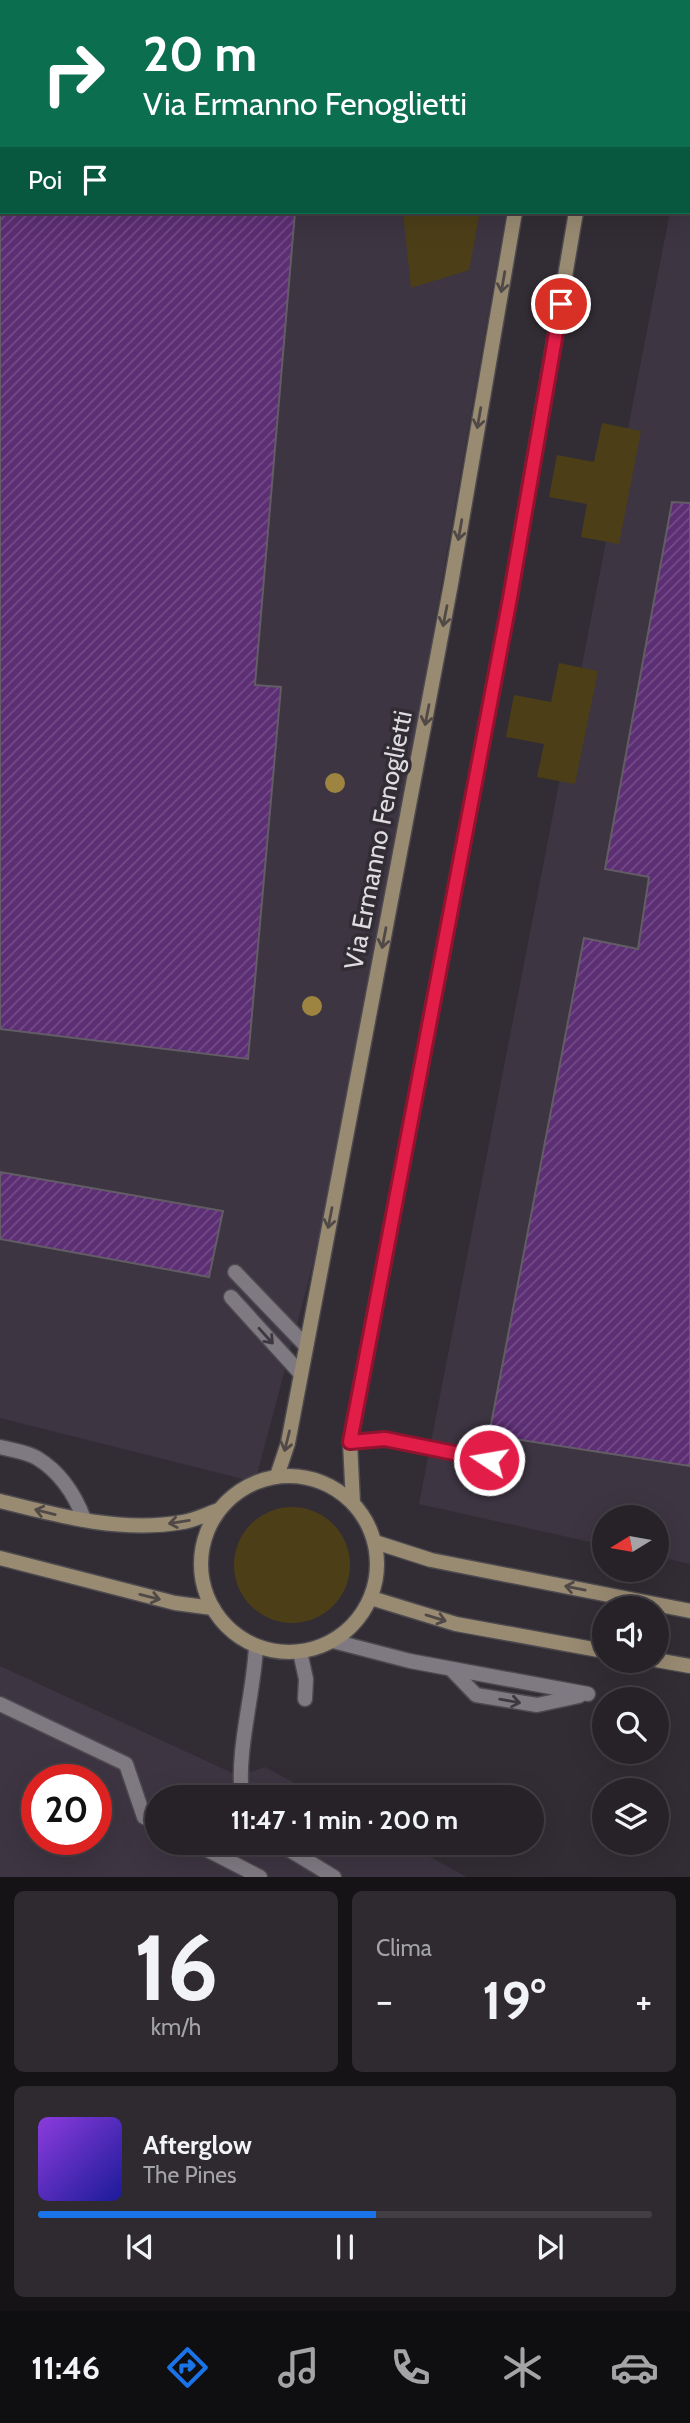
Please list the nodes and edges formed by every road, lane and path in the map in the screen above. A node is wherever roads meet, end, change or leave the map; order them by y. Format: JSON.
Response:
{"nodes":[{"id":1,"x":515,"y":214,"type":"edge"},
{"id":2,"x":576,"y":214,"type":"edge"},
{"id":3,"x":235,"y":1272,"type":"dead end"},
{"id":4,"x":231,"y":1297,"type":"dead end"},
{"id":5,"x":306,"y":1346,"type":"junction"},
{"id":6,"x":301,"y":1374,"type":"junction"},
{"id":7,"x":350,"y":1442,"type":"junction"},
{"id":8,"x":0,"y":1447,"type":"edge"},
{"id":9,"x":489,"y":1460,"type":"dead end"},
{"id":10,"x":277,"y":1476,"type":"junction"},
{"id":11,"x":0,"y":1501,"type":"edge"},
{"id":12,"x":354,"y":1503,"type":"junction"},
{"id":13,"x":219,"y":1510,"type":"junction"},
{"id":14,"x":83,"y":1519,"type":"junction"},
{"id":15,"x":375,"y":1542,"type":"junction"},
{"id":16,"x":0,"y":1558,"type":"edge"},
{"id":17,"x":371,"y":1598,"type":"junction"},
{"id":18,"x":213,"y":1608,"type":"junction"},
{"id":19,"x":690,"y":1611,"type":"edge"},
{"id":20,"x":333,"y":1640,"type":"junction"},
{"id":21,"x":256,"y":1646,"type":"junction"},
{"id":22,"x":592,"y":1649,"type":"edge"},
{"id":23,"x":300,"y":1652,"type":"junction"},
{"id":24,"x":669,"y":1662,"type":"edge"},
{"id":25,"x":690,"y":1666,"type":"edge"},
{"id":26,"x":588,"y":1695,"type":"dead end"},
{"id":27,"x":305,"y":1699,"type":"dead end"},
{"id":28,"x":0,"y":1704,"type":"edge"},
{"id":29,"x":240,"y":1785,"type":"edge"},
{"id":30,"x":145,"y":1818,"type":"edge"},
{"id":31,"x":217,"y":1855,"type":"edge"},
{"id":32,"x":298,"y":1855,"type":"edge"},
{"id":33,"x":260,"y":1877,"type":"edge"},
{"id":34,"x":334,"y":1877,"type":"edge"}],
"edges":[{"from":1,"to":5,"type":"street","name":"Via Ermanno Fenoglietti","one_way":true},
{"from":2,"to":7,"type":"street"},
{"from":3,"to":5,"type":"lane"},
{"from":4,"to":6,"type":"lane","one_way":true},
{"from":5,"to":6,"type":"street","name":"Via Ermanno Fenoglietti"},
{"from":6,"to":10,"type":"street","name":"Via Ermanno Fenoglietti","one_way":true},
{"from":7,"to":9,"type":"lane"},
{"from":7,"to":12,"type":"street"},
{"from":8,"to":14,"type":"lane"},
{"from":10,"to":12,"type":"street"},
{"from":10,"to":13,"type":"street"},
{"from":14,"to":11,"type":"street","one_way":true},
{"from":12,"to":15,"type":"street"},
{"from":13,"to":14,"type":"street","one_way":true},
{"from":13,"to":18,"type":"street"},
{"from":15,"to":17,"type":"street"},
{"from":19,"to":15,"type":"street","one_way":true},
{"from":16,"to":18,"type":"street","one_way":true},
{"from":17,"to":20,"type":"street"},
{"from":17,"to":22,"type":"street","one_way":true},
{"from":18,"to":21,"type":"street"},
{"from":20,"to":23,"type":"street"},
{"from":20,"to":26,"type":"lane","one_way":true},
{"from":21,"to":23,"type":"street"},
{"from":21,"to":29,"type":"lane"},
{"from":23,"to":27,"type":"lane"},
{"from":24,"to":25,"type":"street"},
{"from":28,"to":30,"type":"lane"},
{"from":31,"to":33,"type":"lane"},
{"from":32,"to":34,"type":"lane"}]}
